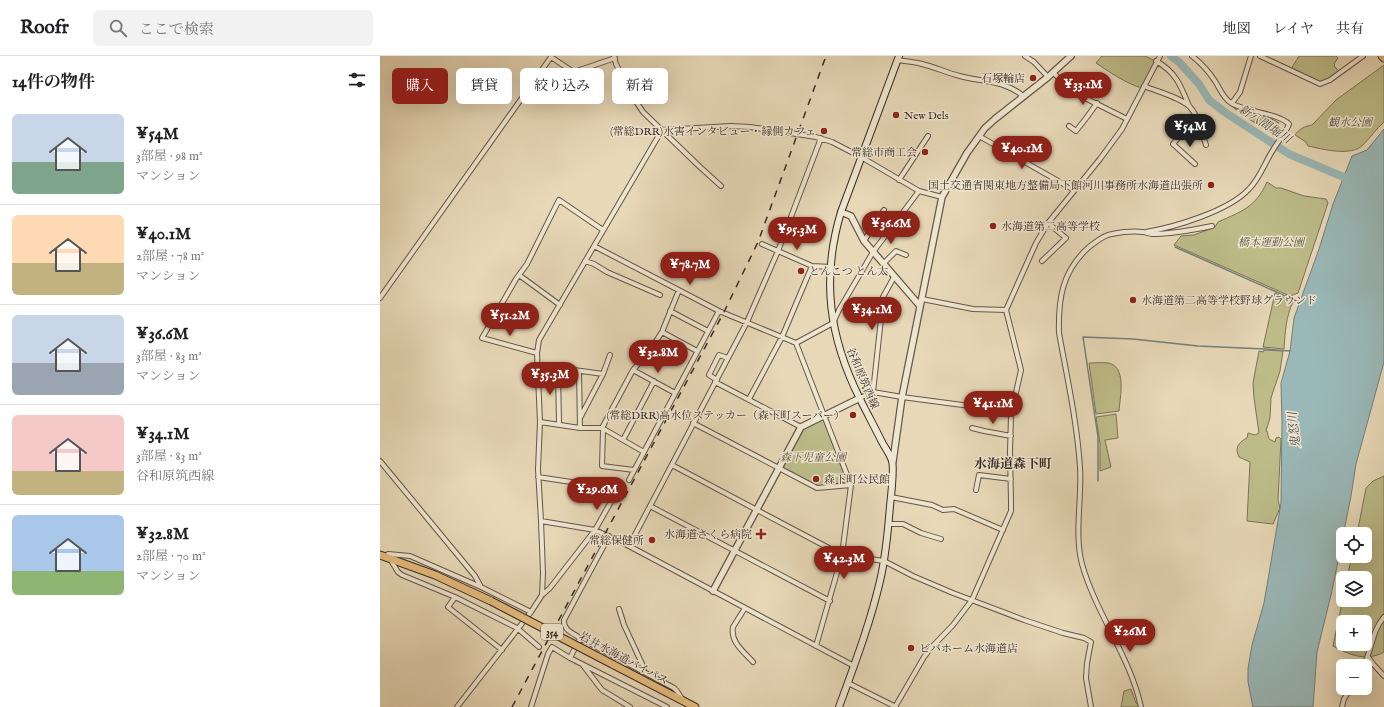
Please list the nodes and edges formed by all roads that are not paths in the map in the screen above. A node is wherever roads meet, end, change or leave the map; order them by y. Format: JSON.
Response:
{"nodes":[{"id":1,"x":1025,"y":56,"type":"edge"},
{"id":2,"x":1071,"y":56,"type":"edge"},
{"id":3,"x":1192,"y":56,"type":"edge"},
{"id":4,"x":1251,"y":56,"type":"edge"},
{"id":5,"x":1260,"y":56,"type":"edge"},
{"id":6,"x":1364,"y":56,"type":"edge"},
{"id":7,"x":614,"y":57,"type":"edge"},
{"id":8,"x":898,"y":58,"type":"edge"},
{"id":9,"x":1158,"y":59,"type":"edge"},
{"id":10,"x":1053,"y":72,"type":"junction"},
{"id":11,"x":1048,"y":77,"type":"junction"},
{"id":12,"x":1144,"y":86,"type":"junction"},
{"id":13,"x":1023,"y":96,"type":"junction"},
{"id":14,"x":1097,"y":103,"type":"junction"},
{"id":15,"x":1232,"y":103,"type":"junction"},
{"id":16,"x":1189,"y":107,"type":"junction"},
{"id":17,"x":1196,"y":117,"type":"junction"},
{"id":18,"x":1127,"y":119,"type":"junction"},
{"id":19,"x":1069,"y":126,"type":"dead end"},
{"id":20,"x":662,"y":130,"type":"junction"},
{"id":21,"x":928,"y":136,"type":"dead end"},
{"id":22,"x":979,"y":136,"type":"junction"},
{"id":23,"x":821,"y":138,"type":"junction"},
{"id":24,"x":1206,"y":145,"type":"dead end"},
{"id":25,"x":861,"y":157,"type":"junction"},
{"id":26,"x":1195,"y":164,"type":"dead end"},
{"id":27,"x":899,"y":180,"type":"junction"},
{"id":28,"x":721,"y":186,"type":"dead end"},
{"id":29,"x":1074,"y":190,"type":"junction"},
{"id":30,"x":919,"y":191,"type":"junction"},
{"id":31,"x":942,"y":198,"type":"junction"},
{"id":32,"x":884,"y":210,"type":"dead end"},
{"id":33,"x":842,"y":212,"type":"junction"},
{"id":34,"x":1048,"y":223,"type":"junction"},
{"id":35,"x":1212,"y":226,"type":"dead end"},
{"id":36,"x":603,"y":230,"type":"junction"},
{"id":37,"x":1143,"y":232,"type":"junction"},
{"id":38,"x":864,"y":241,"type":"junction"},
{"id":39,"x":762,"y":244,"type":"dead end"},
{"id":40,"x":594,"y":246,"type":"junction"},
{"id":41,"x":778,"y":251,"type":"junction"},
{"id":42,"x":873,"y":252,"type":"junction"},
{"id":43,"x":906,"y":255,"type":"dead end"},
{"id":44,"x":585,"y":261,"type":"junction"},
{"id":45,"x":1042,"y":261,"type":"dead end"},
{"id":46,"x":883,"y":264,"type":"junction"},
{"id":47,"x":812,"y":266,"type":"junction"},
{"id":48,"x":831,"y":267,"type":"junction"},
{"id":49,"x":519,"y":275,"type":"junction"},
{"id":50,"x":894,"y":277,"type":"junction"},
{"id":51,"x":679,"y":290,"type":"junction"},
{"id":52,"x":660,"y":295,"type":"dead end"},
{"id":53,"x":380,"y":298,"type":"edge"},
{"id":54,"x":922,"y":299,"type":"junction"},
{"id":55,"x":560,"y":305,"type":"junction"},
{"id":56,"x":920,"y":306,"type":"junction"},
{"id":57,"x":1006,"y":310,"type":"junction"},
{"id":58,"x":670,"y":311,"type":"junction"},
{"id":59,"x":719,"y":311,"type":"junction"},
{"id":60,"x":747,"y":322,"type":"junction"},
{"id":61,"x":833,"y":323,"type":"junction"},
{"id":62,"x":708,"y":331,"type":"junction"},
{"id":63,"x":662,"y":332,"type":"junction"},
{"id":64,"x":782,"y":336,"type":"junction"},
{"id":65,"x":796,"y":343,"type":"junction"},
{"id":66,"x":697,"y":351,"type":"junction"},
{"id":67,"x":537,"y":353,"type":"junction"},
{"id":68,"x":610,"y":355,"type":"dead end"},
{"id":69,"x":728,"y":358,"type":"junction"},
{"id":70,"x":538,"y":365,"type":"junction"},
{"id":71,"x":558,"y":368,"type":"junction"},
{"id":72,"x":633,"y":370,"type":"junction"},
{"id":73,"x":579,"y":371,"type":"junction"},
{"id":74,"x":603,"y":374,"type":"junction"},
{"id":75,"x":654,"y":381,"type":"junction"},
{"id":76,"x":716,"y":381,"type":"junction"},
{"id":77,"x":873,"y":392,"type":"junction"},
{"id":78,"x":675,"y":393,"type":"junction"},
{"id":79,"x":902,"y":397,"type":"junction"},
{"id":80,"x":860,"y":398,"type":"junction"},
{"id":81,"x":749,"y":399,"type":"junction"},
{"id":82,"x":824,"y":415,"type":"junction"},
{"id":83,"x":1011,"y":415,"type":"junction"},
{"id":84,"x":580,"y":418,"type":"junction"},
{"id":85,"x":540,"y":422,"type":"junction"},
{"id":86,"x":694,"y":423,"type":"junction"},
{"id":87,"x":559,"y":424,"type":"junction"},
{"id":88,"x":801,"y":427,"type":"junction"},
{"id":89,"x":580,"y":428,"type":"junction"},
{"id":90,"x":972,"y":428,"type":"dead end"},
{"id":91,"x":602,"y":429,"type":"junction"},
{"id":92,"x":1010,"y":436,"type":"junction"},
{"id":93,"x":623,"y":440,"type":"junction"},
{"id":94,"x":644,"y":452,"type":"junction"},
{"id":95,"x":380,"y":461,"type":"edge"},
{"id":96,"x":893,"y":461,"type":"junction"},
{"id":97,"x":672,"y":465,"type":"junction"},
{"id":98,"x":778,"y":468,"type":"junction"},
{"id":99,"x":634,"y":470,"type":"junction"},
{"id":100,"x":538,"y":477,"type":"junction"},
{"id":101,"x":629,"y":480,"type":"dead end"},
{"id":102,"x":1011,"y":480,"type":"junction"},
{"id":103,"x":578,"y":483,"type":"dead end"},
{"id":104,"x":851,"y":485,"type":"junction"},
{"id":105,"x":976,"y":490,"type":"dead end"},
{"id":106,"x":891,"y":497,"type":"junction"},
{"id":107,"x":612,"y":500,"type":"dead end"},
{"id":108,"x":650,"y":506,"type":"junction"},
{"id":109,"x":756,"y":510,"type":"junction"},
{"id":110,"x":541,"y":521,"type":"junction"},
{"id":111,"x":888,"y":524,"type":"junction"},
{"id":112,"x":595,"y":530,"type":"junction"},
{"id":113,"x":1003,"y":530,"type":"junction"},
{"id":114,"x":609,"y":536,"type":"junction"},
{"id":115,"x":941,"y":539,"type":"dead end"},
{"id":116,"x":629,"y":546,"type":"junction"},
{"id":117,"x":735,"y":550,"type":"junction"},
{"id":118,"x":380,"y":551,"type":"edge"},
{"id":119,"x":842,"y":555,"type":"junction"},
{"id":120,"x":386,"y":556,"type":"edge"},
{"id":121,"x":884,"y":561,"type":"junction"},
{"id":122,"x":481,"y":587,"type":"junction"},
{"id":123,"x":713,"y":591,"type":"junction"},
{"id":124,"x":542,"y":595,"type":"junction"},
{"id":125,"x":455,"y":597,"type":"junction"},
{"id":126,"x":972,"y":600,"type":"junction"},
{"id":127,"x":830,"y":601,"type":"junction"},
{"id":128,"x":745,"y":608,"type":"junction"},
{"id":129,"x":619,"y":610,"type":"dead end"},
{"id":130,"x":531,"y":612,"type":"junction"},
{"id":131,"x":1384,"y":617,"type":"edge"},
{"id":132,"x":517,"y":628,"type":"junction"},
{"id":133,"x":580,"y":638,"type":"junction"},
{"id":134,"x":816,"y":646,"type":"junction"},
{"id":135,"x":539,"y":647,"type":"dead end"},
{"id":136,"x":502,"y":650,"type":"junction"},
{"id":137,"x":1368,"y":657,"type":"joint"},
{"id":138,"x":570,"y":658,"type":"junction"},
{"id":139,"x":753,"y":662,"type":"dead end"},
{"id":140,"x":581,"y":663,"type":"junction"},
{"id":141,"x":854,"y":666,"type":"junction"},
{"id":142,"x":643,"y":671,"type":"junction"},
{"id":143,"x":1384,"y":675,"type":"edge"},
{"id":144,"x":848,"y":683,"type":"junction"},
{"id":145,"x":1347,"y":695,"type":"edge"},
{"id":146,"x":673,"y":696,"type":"junction"},
{"id":147,"x":683,"y":701,"type":"junction"},
{"id":148,"x":457,"y":707,"type":"edge"},
{"id":149,"x":531,"y":707,"type":"edge"},
{"id":150,"x":630,"y":707,"type":"edge"},
{"id":151,"x":667,"y":707,"type":"edge"},
{"id":152,"x":690,"y":707,"type":"edge"},
{"id":153,"x":695,"y":707,"type":"edge"},
{"id":154,"x":839,"y":707,"type":"edge"},
{"id":155,"x":896,"y":707,"type":"edge"},
{"id":156,"x":1091,"y":707,"type":"edge"},
{"id":157,"x":1141,"y":707,"type":"edge"},
{"id":158,"x":1342,"y":707,"type":"edge"}],
"edges":[{"from":1,"to":11,"type":"street"},
{"from":2,"to":10,"type":"street"},
{"from":3,"to":15,"type":"street"},
{"from":4,"to":15,"type":"street"},
{"from":5,"to":6,"type":"street"},
{"from":7,"to":20,"type":"street"},
{"from":7,"to":53,"type":"street"},
{"from":8,"to":13,"type":"street"},
{"from":8,"to":25,"type":"main road","name":"谷和原筑西線"},
{"from":9,"to":12,"type":"street"},
{"from":9,"to":16,"type":"street"},
{"from":10,"to":11,"type":"street"},
{"from":10,"to":14,"type":"street"},
{"from":11,"to":13,"type":"street"},
{"from":12,"to":16,"type":"street"},
{"from":12,"to":18,"type":"street"},
{"from":13,"to":22,"type":"street"},
{"from":14,"to":18,"type":"street"},
{"from":14,"to":19,"type":"street"},
{"from":15,"to":37,"type":"street"},
{"from":16,"to":17,"type":"street"},
{"from":17,"to":24,"type":"street"},
{"from":17,"to":26,"type":"street"},
{"from":18,"to":29,"type":"street"},
{"from":20,"to":23,"type":"street"},
{"from":20,"to":28,"type":"street"},
{"from":20,"to":36,"type":"street"},
{"from":21,"to":27,"type":"street"},
{"from":22,"to":29,"type":"street"},
{"from":22,"to":31,"type":"street"},
{"from":23,"to":25,"type":"street"},
{"from":23,"to":41,"type":"street"},
{"from":25,"to":27,"type":"street"},
{"from":25,"to":33,"type":"main road","name":"谷和原筑西線"},
{"from":27,"to":30,"type":"street"},
{"from":29,"to":34,"type":"street"},
{"from":30,"to":31,"type":"street"},
{"from":30,"to":42,"type":"street"},
{"from":31,"to":54,"type":"street"},
{"from":32,"to":38,"type":"street"},
{"from":33,"to":38,"type":"street"},
{"from":33,"to":48,"type":"main road","name":"谷和原筑西線"},
{"from":34,"to":45,"type":"street"},
{"from":34,"to":57,"type":"street"},
{"from":35,"to":37,"type":"street"},
{"from":36,"to":40,"type":"street"},
{"from":36,"to":49,"type":"street"},
{"from":37,"to":157,"type":"street"},
{"from":38,"to":42,"type":"street"},
{"from":39,"to":41,"type":"street"},
{"from":40,"to":44,"type":"street"},
{"from":40,"to":51,"type":"street"},
{"from":41,"to":47,"type":"street"},
{"from":41,"to":60,"type":"street"},
{"from":42,"to":46,"type":"street"},
{"from":42,"to":61,"type":"street"},
{"from":43,"to":46,"type":"street"},
{"from":44,"to":52,"type":"street"},
{"from":44,"to":55,"type":"street"},
{"from":46,"to":50,"type":"street"},
{"from":47,"to":48,"type":"street"},
{"from":47,"to":64,"type":"street"},
{"from":48,"to":61,"type":"main road","name":"谷和原筑西線"},
{"from":49,"to":55,"type":"street"},
{"from":49,"to":67,"type":"street"},
{"from":50,"to":56,"type":"street"},
{"from":50,"to":77,"type":"street"},
{"from":51,"to":58,"type":"street"},
{"from":51,"to":59,"type":"street"},
{"from":54,"to":56,"type":"street"},
{"from":54,"to":57,"type":"street"},
{"from":55,"to":67,"type":"street"},
{"from":56,"to":79,"type":"street"},
{"from":57,"to":83,"type":"street"},
{"from":58,"to":62,"type":"street"},
{"from":58,"to":63,"type":"street"},
{"from":59,"to":60,"type":"street"},
{"from":59,"to":62,"type":"street"},
{"from":60,"to":64,"type":"street"},
{"from":60,"to":69,"type":"street"},
{"from":61,"to":65,"type":"street"},
{"from":61,"to":80,"type":"main road","name":"谷和原筑西線"},
{"from":62,"to":66,"type":"street"},
{"from":63,"to":66,"type":"street"},
{"from":63,"to":72,"type":"street"},
{"from":64,"to":65,"type":"street"},
{"from":64,"to":81,"type":"street"},
{"from":65,"to":82,"type":"street"},
{"from":66,"to":78,"type":"street"},
{"from":67,"to":70,"type":"street"},
{"from":68,"to":74,"type":"street"},
{"from":69,"to":76,"type":"street"},
{"from":69,"to":76,"type":"street"},
{"from":70,"to":71,"type":"street"},
{"from":70,"to":85,"type":"street"},
{"from":71,"to":73,"type":"street"},
{"from":71,"to":87,"type":"street"},
{"from":72,"to":75,"type":"street"},
{"from":72,"to":91,"type":"street"},
{"from":73,"to":74,"type":"street"},
{"from":73,"to":84,"type":"street"},
{"from":74,"to":84,"type":"street"},
{"from":75,"to":78,"type":"street"},
{"from":75,"to":93,"type":"street"},
{"from":76,"to":81,"type":"street"},
{"from":76,"to":86,"type":"street"},
{"from":77,"to":79,"type":"street"},
{"from":77,"to":80,"type":"street"},
{"from":78,"to":94,"type":"street"},
{"from":79,"to":83,"type":"street"},
{"from":79,"to":96,"type":"street"},
{"from":80,"to":82,"type":"street"},
{"from":80,"to":96,"type":"main road","name":"谷和原筑西線"},
{"from":81,"to":88,"type":"street"},
{"from":82,"to":88,"type":"street"},
{"from":82,"to":104,"type":"street"},
{"from":83,"to":92,"type":"street"},
{"from":84,"to":89,"type":"street"},
{"from":85,"to":87,"type":"street"},
{"from":85,"to":100,"type":"street"},
{"from":86,"to":97,"type":"street"},
{"from":86,"to":98,"type":"street"},
{"from":87,"to":89,"type":"street"},
{"from":88,"to":98,"type":"street"},
{"from":89,"to":91,"type":"street"},
{"from":90,"to":92,"type":"street"},
{"from":91,"to":93,"type":"street"},
{"from":91,"to":99,"type":"street"},
{"from":92,"to":102,"type":"street"},
{"from":93,"to":94,"type":"street"},
{"from":94,"to":99,"type":"street"},
{"from":95,"to":122,"type":"street"},
{"from":96,"to":106,"type":"main road"},
{"from":97,"to":108,"type":"street"},
{"from":97,"to":109,"type":"street"},
{"from":98,"to":104,"type":"street"},
{"from":98,"to":109,"type":"street"},
{"from":99,"to":101,"type":"street"},
{"from":100,"to":103,"type":"street"},
{"from":100,"to":110,"type":"street"},
{"from":102,"to":105,"type":"street"},
{"from":102,"to":113,"type":"street"},
{"from":104,"to":119,"type":"street"},
{"from":106,"to":111,"type":"main road"},
{"from":106,"to":113,"type":"street"},
{"from":107,"to":112,"type":"street"},
{"from":108,"to":116,"type":"street"},
{"from":108,"to":117,"type":"street"},
{"from":109,"to":117,"type":"street"},
{"from":109,"to":119,"type":"street"},
{"from":110,"to":112,"type":"street"},
{"from":110,"to":124,"type":"street"},
{"from":111,"to":115,"type":"street"},
{"from":111,"to":121,"type":"main road"},
{"from":112,"to":114,"type":"street"},
{"from":112,"to":124,"type":"street"},
{"from":113,"to":126,"type":"street"},
{"from":114,"to":116,"type":"street"},
{"from":114,"to":133,"type":"street"},
{"from":116,"to":123,"type":"street"},
{"from":117,"to":123,"type":"street"},
{"from":117,"to":127,"type":"street"},
{"from":118,"to":120,"type":"highway","name":"岩井水海道バイパス","number":"354"},
{"from":119,"to":121,"type":"street"},
{"from":119,"to":127,"type":"street"},
{"from":120,"to":122,"type":"street"},
{"from":120,"to":125,"type":"street"},
{"from":120,"to":146,"type":"highway","name":"岩井水海道バイパス","number":"354","bridge":true},
{"from":121,"to":126,"type":"street"},
{"from":121,"to":141,"type":"main road"},
{"from":122,"to":130,"type":"street"},
{"from":123,"to":128,"type":"street"},
{"from":124,"to":130,"type":"street"},
{"from":125,"to":132,"type":"street"},
{"from":125,"to":136,"type":"street"},
{"from":126,"to":155,"type":"street"},
{"from":126,"to":156,"type":"street"},
{"from":127,"to":134,"type":"street"},
{"from":128,"to":134,"type":"street"},
{"from":128,"to":139,"type":"street"},
{"from":129,"to":142,"type":"street"},
{"from":130,"to":132,"type":"street"},
{"from":131,"to":137,"type":"street"},
{"from":132,"to":135,"type":"street"},
{"from":132,"to":136,"type":"street"},
{"from":133,"to":138,"type":"street"},
{"from":133,"to":142,"type":"street"},
{"from":134,"to":141,"type":"street"},
{"from":136,"to":148,"type":"street"},
{"from":137,"to":143,"type":"street"},
{"from":138,"to":140,"type":"street"},
{"from":138,"to":149,"type":"street"},
{"from":140,"to":150,"type":"street"},
{"from":140,"to":151,"type":"street"},
{"from":141,"to":144,"type":"main road"},
{"from":142,"to":147,"type":"street"},
{"from":144,"to":154,"type":"main road"},
{"from":144,"to":155,"type":"street"},
{"from":145,"to":158,"type":"street"},
{"from":146,"to":147,"type":"highway","name":"岩井水海道バイパス","number":"354"},
{"from":146,"to":152,"type":"highway","name":"岩井水海道バイパス","number":"354"},
{"from":147,"to":153,"type":"highway","name":"岩井水海道バイパス","number":"354"}]}
